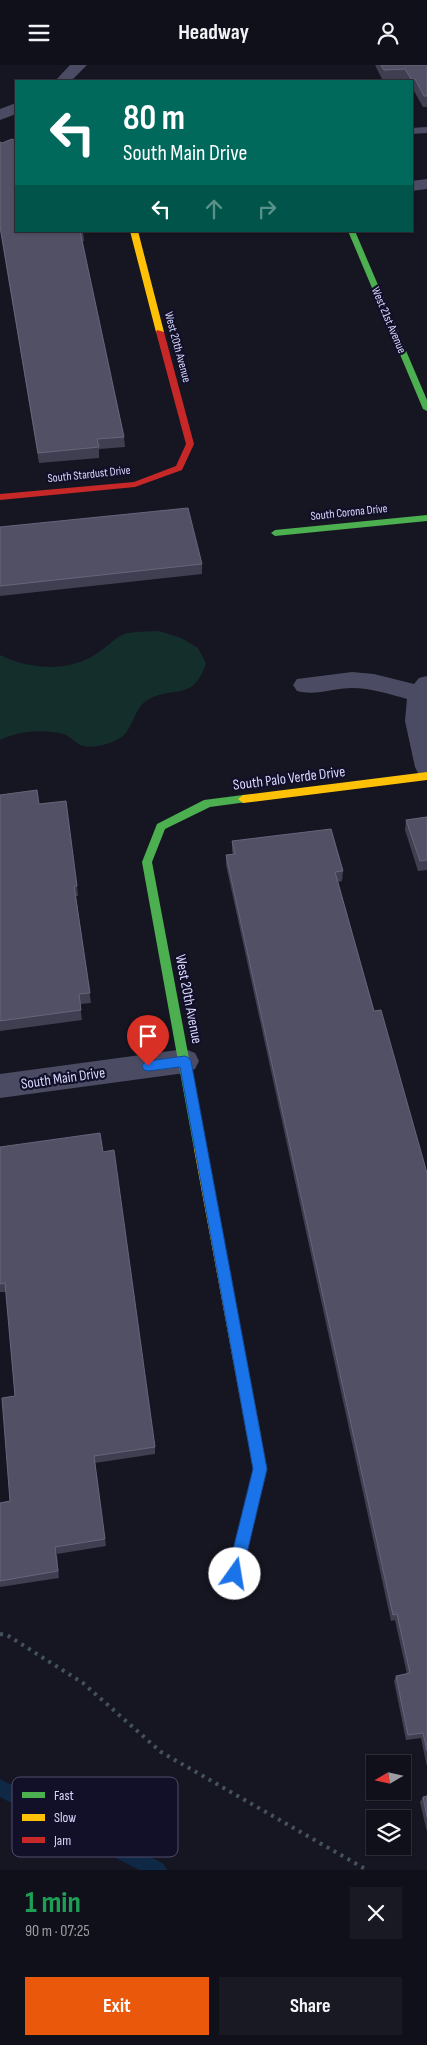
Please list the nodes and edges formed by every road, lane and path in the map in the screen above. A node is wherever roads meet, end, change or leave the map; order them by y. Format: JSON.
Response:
{"nodes":[{"id":1,"x":79,"y":65,"type":"edge"},
{"id":2,"x":64,"y":80,"type":"edge"},
{"id":3,"x":15,"y":108,"type":"edge"},
{"id":4,"x":0,"y":115,"type":"edge"},
{"id":5,"x":427,"y":130,"type":"edge"},
{"id":6,"x":413,"y":131,"type":"edge"},
{"id":7,"x":427,"y":184,"type":"edge"},
{"id":8,"x":413,"y":186,"type":"edge"},
{"id":9,"x":134,"y":232,"type":"edge"},
{"id":10,"x":351,"y":232,"type":"edge"},
{"id":11,"x":427,"y":409,"type":"edge"},
{"id":12,"x":179,"y":468,"type":"joint"},
{"id":13,"x":0,"y":497,"type":"edge"},
{"id":14,"x":427,"y":519,"type":"edge"},
{"id":15,"x":275,"y":533,"type":"dead end"},
{"id":16,"x":305,"y":685,"type":"dead end"},
{"id":17,"x":423,"y":689,"type":"edge"},
{"id":18,"x":427,"y":767,"type":"edge"},
{"id":19,"x":427,"y":776,"type":"edge"},
{"id":20,"x":161,"y":827,"type":"joint"},
{"id":21,"x":185,"y":1061,"type":"junction"},
{"id":22,"x":0,"y":1086,"type":"edge"},
{"id":23,"x":231,"y":1591,"type":"dead end"},
{"id":24,"x":0,"y":1634,"type":"edge"},
{"id":25,"x":367,"y":1870,"type":"edge"}],
"edges":[{"from":1,"to":2,"type":"street"},
{"from":3,"to":4,"type":"street"},
{"from":5,"to":6,"type":"lane"},
{"from":7,"to":8,"type":"street"},
{"from":9,"to":12,"type":"street","name":"West 20th Avenue"},
{"from":10,"to":11,"type":"street","name":"West 21st Avenue"},
{"from":12,"to":13,"type":"street","name":"South Stardust Drive"},
{"from":14,"to":15,"type":"street","name":"South Corona Drive"},
{"from":16,"to":17,"type":"street"},
{"from":17,"to":18,"type":"street"},
{"from":19,"to":20,"type":"street","name":"South Palo Verde Drive"},
{"from":20,"to":21,"type":"street","name":"West 20th Avenue"},
{"from":21,"to":22,"type":"street","name":"South Main Drive"},
{"from":21,"to":23,"type":"street","name":"West 20th Avenue"},
{"from":24,"to":25,"type":"path"}]}
